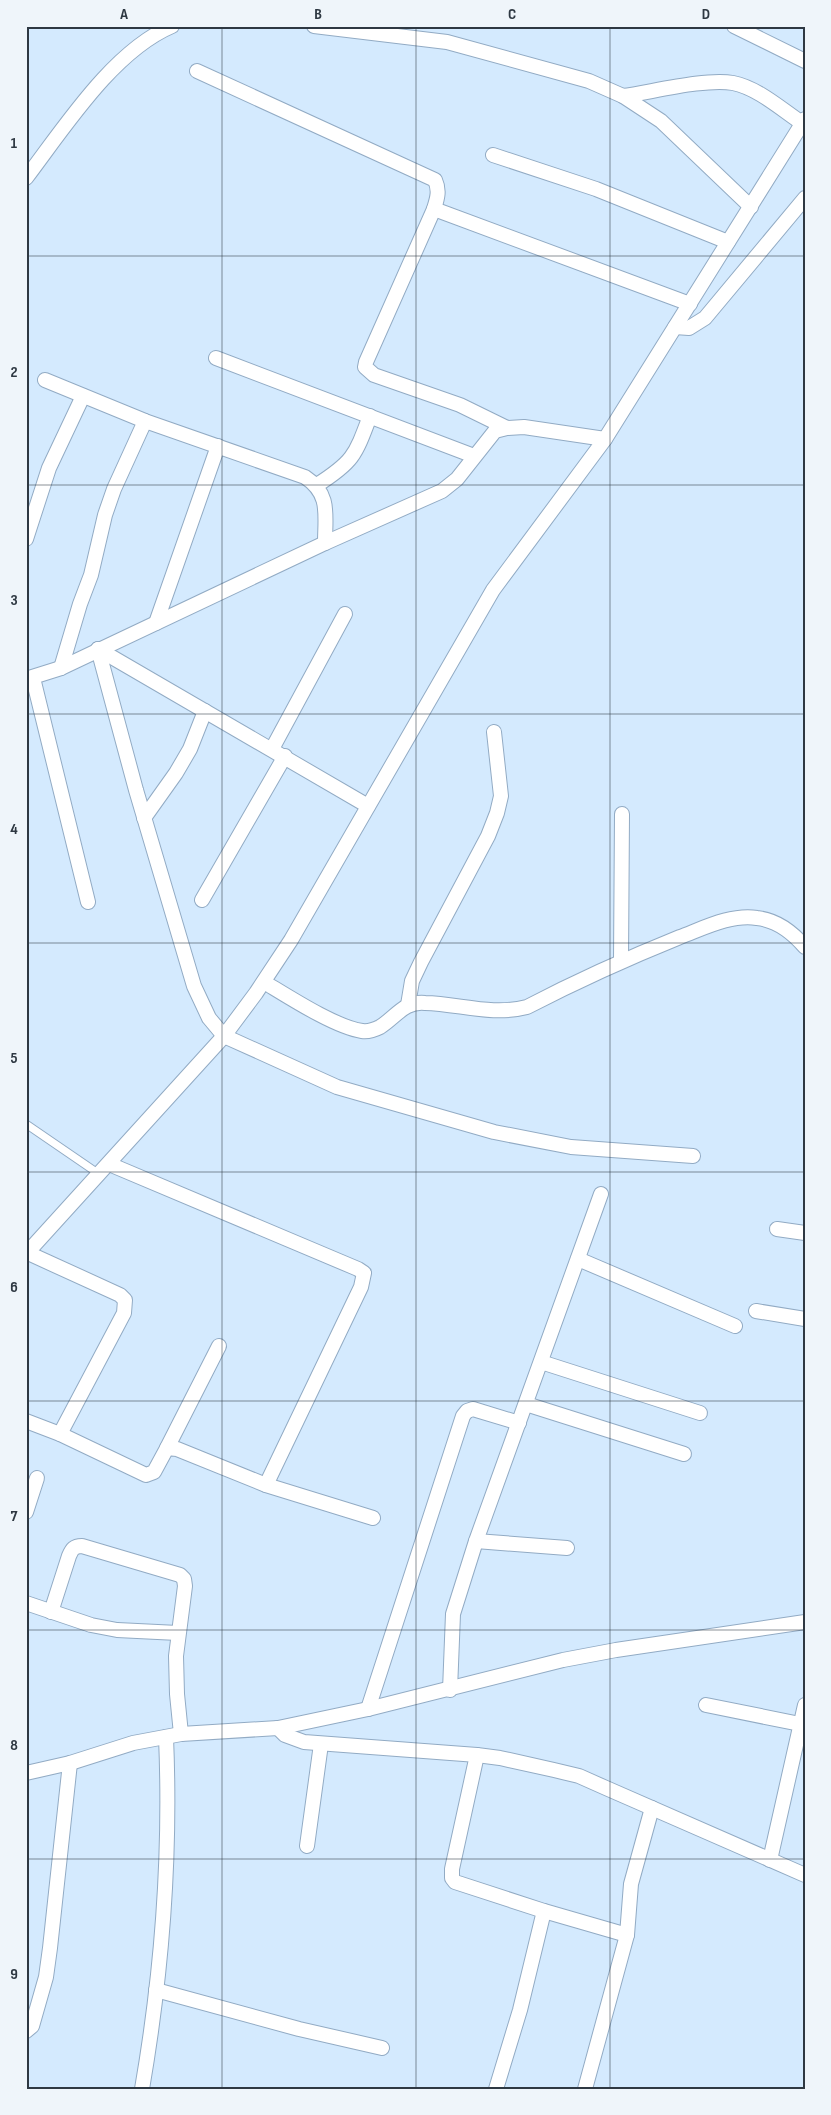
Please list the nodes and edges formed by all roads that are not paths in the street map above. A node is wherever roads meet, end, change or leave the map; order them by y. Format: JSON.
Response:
{"nodes":[{"id":1,"x":172,"y":26,"type":"edge"},
{"id":2,"x":314,"y":26,"type":"edge"},
{"id":3,"x":734,"y":26,"type":"edge"},
{"id":4,"x":805,"y":61,"type":"edge"},
{"id":5,"x":197,"y":71,"type":"dead end"},
{"id":6,"x":623,"y":96,"type":"junction"},
{"id":7,"x":803,"y":121,"type":"edge"},
{"id":8,"x":493,"y":155,"type":"dead end"},
{"id":9,"x":26,"y":178,"type":"edge"},
{"id":10,"x":805,"y":198,"type":"edge"},
{"id":11,"x":750,"y":207,"type":"junction"},
{"id":12,"x":434,"y":209,"type":"junction"},
{"id":13,"x":728,"y":242,"type":"junction"},
{"id":14,"x":690,"y":304,"type":"junction"},
{"id":15,"x":675,"y":327,"type":"junction"},
{"id":16,"x":216,"y":358,"type":"dead end"},
{"id":17,"x":45,"y":380,"type":"dead end"},
{"id":18,"x":83,"y":396,"type":"junction"},
{"id":19,"x":370,"y":416,"type":"junction"},
{"id":20,"x":145,"y":421,"type":"junction"},
{"id":21,"x":507,"y":428,"type":"junction"},
{"id":22,"x":605,"y":438,"type":"junction"},
{"id":23,"x":218,"y":446,"type":"junction"},
{"id":24,"x":474,"y":456,"type":"junction"},
{"id":25,"x":317,"y":485,"type":"junction"},
{"id":26,"x":26,"y":539,"type":"edge"},
{"id":27,"x":325,"y":542,"type":"junction"},
{"id":28,"x":345,"y":614,"type":"dead end"},
{"id":29,"x":156,"y":623,"type":"junction"},
{"id":30,"x":98,"y":649,"type":"junction"},
{"id":31,"x":61,"y":668,"type":"junction"},
{"id":32,"x":29,"y":679,"type":"edge"},
{"id":33,"x":205,"y":711,"type":"junction"},
{"id":34,"x":494,"y":732,"type":"dead end"},
{"id":35,"x":272,"y":749,"type":"junction"},
{"id":36,"x":285,"y":756,"type":"junction"},
{"id":37,"x":368,"y":806,"type":"junction"},
{"id":38,"x":622,"y":814,"type":"dead end"},
{"id":39,"x":144,"y":818,"type":"junction"},
{"id":40,"x":202,"y":900,"type":"dead end"},
{"id":41,"x":88,"y":902,"type":"dead end"},
{"id":42,"x":805,"y":947,"type":"edge"},
{"id":43,"x":621,"y":960,"type":"junction"},
{"id":44,"x":264,"y":982,"type":"junction"},
{"id":45,"x":408,"y":1005,"type":"junction"},
{"id":46,"x":224,"y":1036,"type":"junction"},
{"id":47,"x":26,"y":1124,"type":"edge"},
{"id":48,"x":692,"y":1156,"type":"dead end"},
{"id":49,"x":104,"y":1169,"type":"junction"},
{"id":50,"x":601,"y":1194,"type":"dead end"},
{"id":51,"x":777,"y":1229,"type":"dead end"},
{"id":52,"x":805,"y":1233,"type":"edge"},
{"id":53,"x":27,"y":1253,"type":"edge"},
{"id":54,"x":578,"y":1259,"type":"junction"},
{"id":55,"x":756,"y":1311,"type":"dead end"},
{"id":56,"x":805,"y":1319,"type":"edge"},
{"id":57,"x":735,"y":1326,"type":"dead end"},
{"id":58,"x":219,"y":1346,"type":"dead end"},
{"id":59,"x":541,"y":1362,"type":"junction"},
{"id":60,"x":526,"y":1404,"type":"junction"},
{"id":61,"x":700,"y":1414,"type":"dead end"},
{"id":62,"x":26,"y":1421,"type":"edge"},
{"id":63,"x":519,"y":1423,"type":"junction"},
{"id":64,"x":60,"y":1434,"type":"junction"},
{"id":65,"x":167,"y":1448,"type":"junction"},
{"id":66,"x":684,"y":1454,"type":"dead end"},
{"id":67,"x":37,"y":1478,"type":"dead end"},
{"id":68,"x":266,"y":1485,"type":"junction"},
{"id":69,"x":26,"y":1512,"type":"edge"},
{"id":70,"x":374,"y":1518,"type":"dead end"},
{"id":71,"x":476,"y":1541,"type":"junction"},
{"id":72,"x":567,"y":1548,"type":"dead end"},
{"id":73,"x":26,"y":1603,"type":"edge"},
{"id":74,"x":52,"y":1612,"type":"junction"},
{"id":75,"x":805,"y":1622,"type":"edge"},
{"id":76,"x":178,"y":1633,"type":"junction"},
{"id":77,"x":450,"y":1690,"type":"junction"},
{"id":78,"x":706,"y":1704,"type":"dead end"},
{"id":79,"x":805,"y":1705,"type":"edge"},
{"id":80,"x":368,"y":1709,"type":"junction"},
{"id":81,"x":800,"y":1724,"type":"junction"},
{"id":82,"x":278,"y":1728,"type":"junction"},
{"id":83,"x":181,"y":1734,"type":"junction"},
{"id":84,"x":166,"y":1736,"type":"junction"},
{"id":85,"x":321,"y":1744,"type":"junction"},
{"id":86,"x":477,"y":1755,"type":"junction"},
{"id":87,"x":70,"y":1763,"type":"junction"},
{"id":88,"x":26,"y":1773,"type":"edge"},
{"id":89,"x":652,"y":1808,"type":"junction"},
{"id":90,"x":306,"y":1846,"type":"dead end"},
{"id":91,"x":770,"y":1860,"type":"junction"},
{"id":92,"x":805,"y":1875,"type":"edge"},
{"id":93,"x":544,"y":1911,"type":"junction"},
{"id":94,"x":627,"y":1935,"type":"junction"},
{"id":95,"x":156,"y":1990,"type":"junction"},
{"id":96,"x":26,"y":2031,"type":"edge"},
{"id":97,"x":382,"y":2048,"type":"dead end"},
{"id":98,"x":142,"y":2089,"type":"edge"},
{"id":99,"x":496,"y":2089,"type":"edge"},
{"id":100,"x":585,"y":2089,"type":"edge"}],
"edges":[{"from":1,"to":9,"type":"street"},
{"from":2,"to":6,"type":"street"},
{"from":3,"to":4,"type":"street"},
{"from":5,"to":12,"type":"street"},
{"from":6,"to":7,"type":"street"},
{"from":6,"to":11,"type":"street"},
{"from":7,"to":11,"type":"street"},
{"from":8,"to":13,"type":"street"},
{"from":10,"to":15,"type":"street"},
{"from":11,"to":13,"type":"street"},
{"from":12,"to":14,"type":"street"},
{"from":12,"to":21,"type":"street"},
{"from":13,"to":14,"type":"street"},
{"from":14,"to":15,"type":"street"},
{"from":15,"to":22,"type":"street"},
{"from":16,"to":19,"type":"street"},
{"from":17,"to":18,"type":"street"},
{"from":18,"to":20,"type":"street"},
{"from":18,"to":26,"type":"street"},
{"from":19,"to":24,"type":"street"},
{"from":19,"to":25,"type":"street"},
{"from":20,"to":23,"type":"street"},
{"from":20,"to":31,"type":"street"},
{"from":21,"to":22,"type":"street"},
{"from":21,"to":24,"type":"street"},
{"from":22,"to":37,"type":"street"},
{"from":23,"to":25,"type":"street"},
{"from":23,"to":29,"type":"street"},
{"from":24,"to":27,"type":"street"},
{"from":25,"to":27,"type":"street"},
{"from":27,"to":29,"type":"street"},
{"from":28,"to":35,"type":"street"},
{"from":29,"to":30,"type":"street"},
{"from":30,"to":31,"type":"street"},
{"from":30,"to":33,"type":"street"},
{"from":30,"to":39,"type":"street"},
{"from":31,"to":32,"type":"street"},
{"from":32,"to":41,"type":"street"},
{"from":33,"to":35,"type":"street"},
{"from":33,"to":39,"type":"street"},
{"from":34,"to":45,"type":"street"},
{"from":35,"to":36,"type":"street"},
{"from":36,"to":37,"type":"street"},
{"from":36,"to":40,"type":"street"},
{"from":37,"to":44,"type":"street"},
{"from":38,"to":43,"type":"street"},
{"from":39,"to":46,"type":"street"},
{"from":42,"to":43,"type":"street"},
{"from":43,"to":45,"type":"street"},
{"from":44,"to":45,"type":"street"},
{"from":44,"to":46,"type":"street"},
{"from":46,"to":48,"type":"street"},
{"from":46,"to":49,"type":"street"},
{"from":47,"to":49,"type":"lane"},
{"from":49,"to":53,"type":"street"},
{"from":49,"to":68,"type":"street"},
{"from":50,"to":54,"type":"street"},
{"from":51,"to":52,"type":"street"},
{"from":53,"to":64,"type":"street"},
{"from":54,"to":57,"type":"street"},
{"from":54,"to":59,"type":"street"},
{"from":55,"to":56,"type":"street"},
{"from":58,"to":65,"type":"street"},
{"from":59,"to":60,"type":"street"},
{"from":59,"to":61,"type":"street"},
{"from":60,"to":63,"type":"street"},
{"from":60,"to":66,"type":"street"},
{"from":62,"to":64,"type":"street"},
{"from":63,"to":71,"type":"street"},
{"from":63,"to":80,"type":"street"},
{"from":64,"to":65,"type":"street"},
{"from":65,"to":68,"type":"street"},
{"from":67,"to":69,"type":"street"},
{"from":68,"to":70,"type":"street"},
{"from":71,"to":72,"type":"street"},
{"from":71,"to":77,"type":"street"},
{"from":73,"to":74,"type":"street"},
{"from":74,"to":76,"type":"street"},
{"from":74,"to":76,"type":"street"},
{"from":75,"to":77,"type":"street"},
{"from":76,"to":83,"type":"street"},
{"from":77,"to":80,"type":"street"},
{"from":78,"to":81,"type":"street"},
{"from":79,"to":81,"type":"street"},
{"from":80,"to":82,"type":"street"},
{"from":81,"to":91,"type":"street"},
{"from":82,"to":83,"type":"street"},
{"from":82,"to":85,"type":"street"},
{"from":83,"to":84,"type":"street"},
{"from":84,"to":87,"type":"street"},
{"from":84,"to":95,"type":"street"},
{"from":85,"to":86,"type":"street"},
{"from":85,"to":90,"type":"street"},
{"from":86,"to":89,"type":"street"},
{"from":86,"to":93,"type":"street"},
{"from":87,"to":88,"type":"street"},
{"from":87,"to":96,"type":"street"},
{"from":89,"to":91,"type":"street"},
{"from":89,"to":94,"type":"street"},
{"from":91,"to":92,"type":"street"},
{"from":93,"to":94,"type":"street"},
{"from":93,"to":99,"type":"street"},
{"from":94,"to":100,"type":"street"},
{"from":95,"to":97,"type":"street"},
{"from":95,"to":98,"type":"street"}]}
